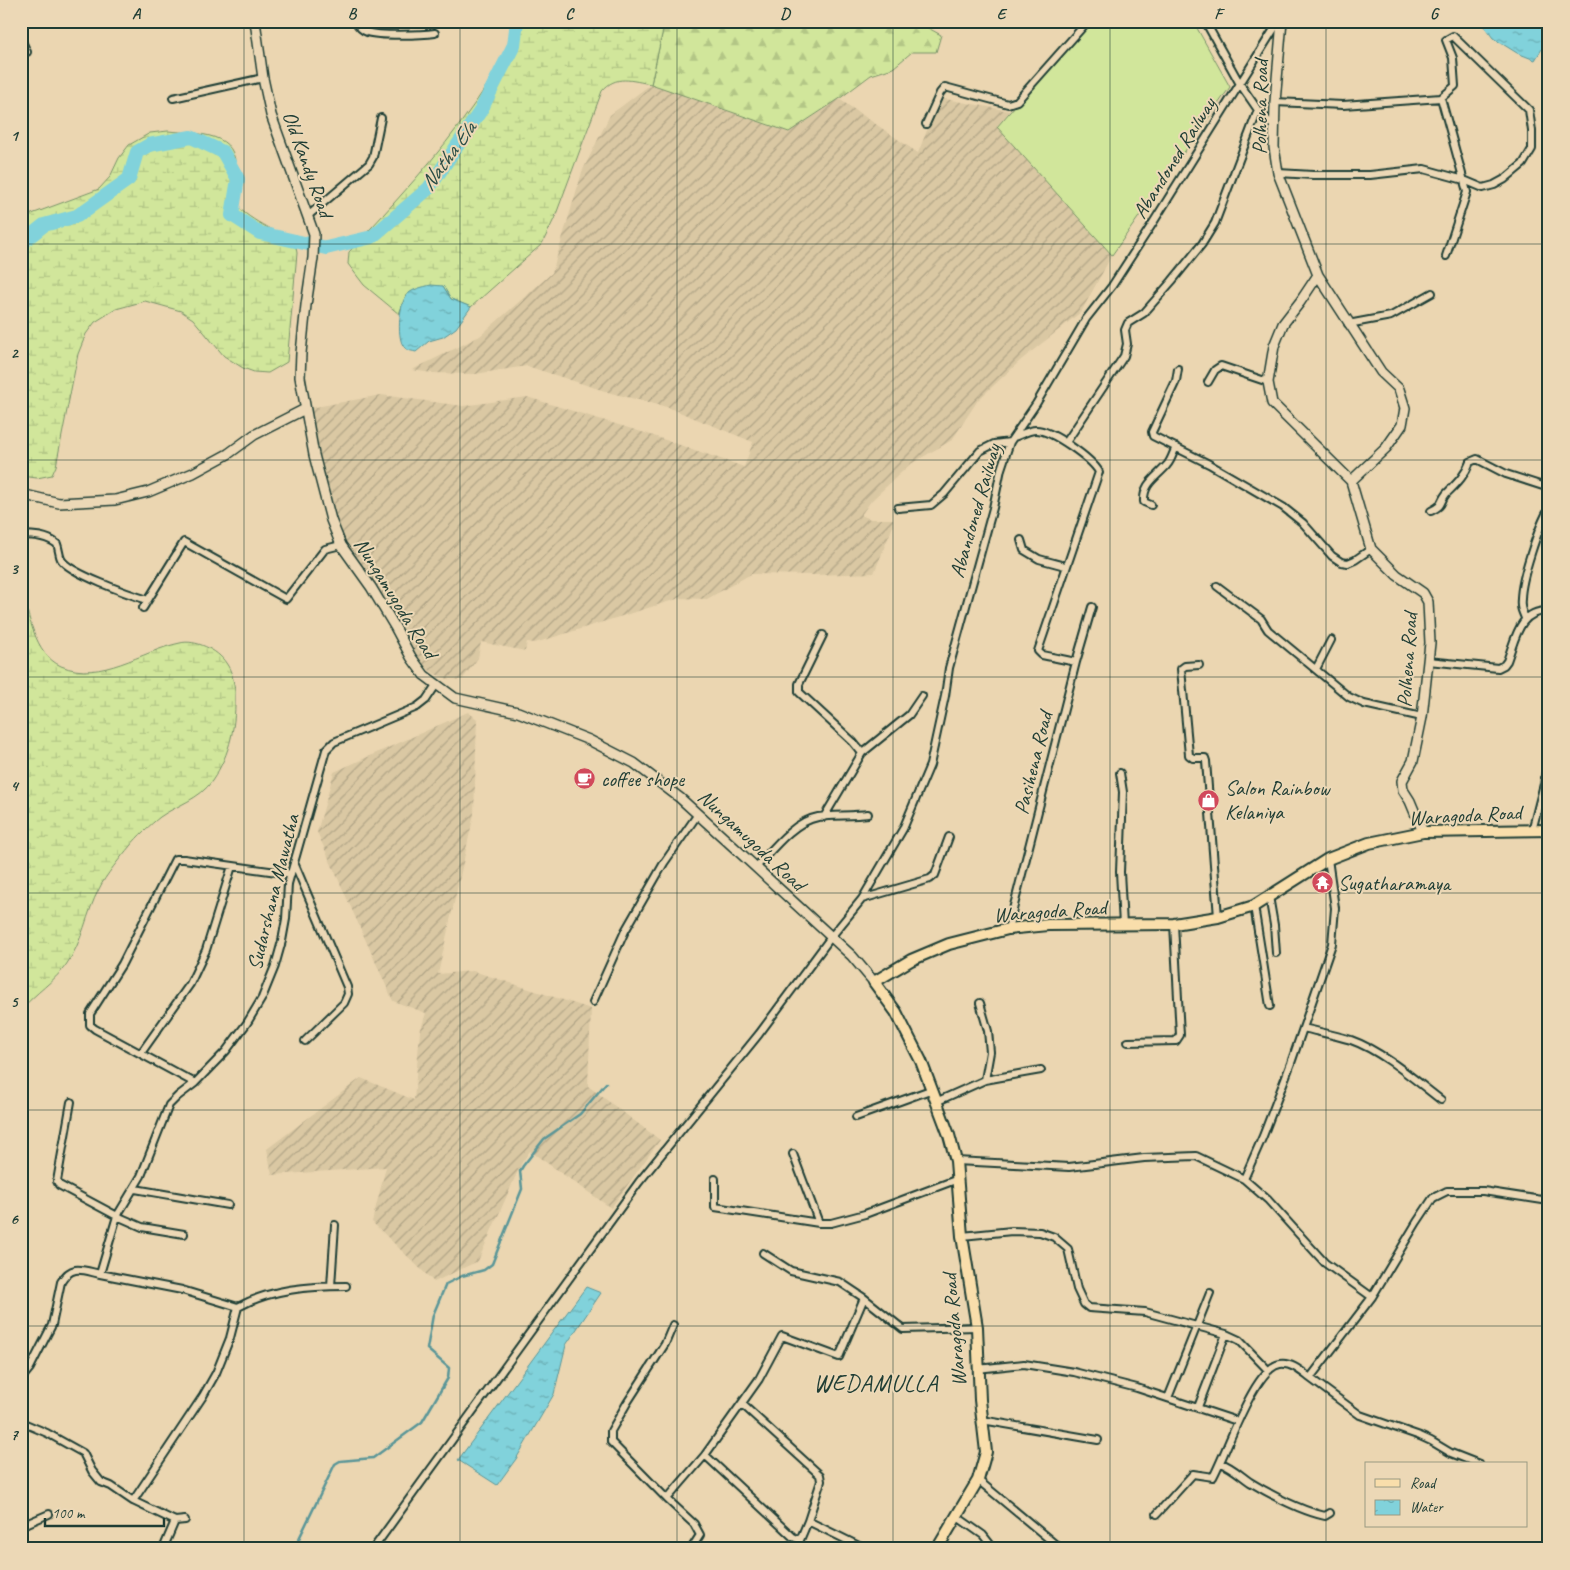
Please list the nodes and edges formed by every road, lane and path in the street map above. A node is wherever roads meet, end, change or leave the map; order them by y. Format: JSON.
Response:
{"nodes":[{"id":1,"x":255,"y":21,"type":"edge"},
{"id":2,"x":356,"y":21,"type":"edge"},
{"id":3,"x":1088,"y":21,"type":"edge"},
{"id":4,"x":1206,"y":21,"type":"edge"},
{"id":5,"x":1280,"y":21,"type":"edge"},
{"id":6,"x":435,"y":34,"type":"dead end"},
{"id":7,"x":21,"y":39,"type":"edge"},
{"id":8,"x":27,"y":52,"type":"dead end"},
{"id":9,"x":262,"y":78,"type":"junction"},
{"id":10,"x":1240,"y":84,"type":"junction"},
{"id":11,"x":173,"y":98,"type":"dead end"},
{"id":12,"x":1441,"y":98,"type":"junction"},
{"id":13,"x":1275,"y":102,"type":"junction"},
{"id":14,"x":1258,"y":110,"type":"junction"},
{"id":15,"x":381,"y":118,"type":"dead end"},
{"id":16,"x":926,"y":124,"type":"dead end"},
{"id":17,"x":1275,"y":129,"type":"junction"},
{"id":18,"x":1278,"y":173,"type":"junction"},
{"id":19,"x":1464,"y":180,"type":"junction"},
{"id":20,"x":309,"y":215,"type":"junction"},
{"id":21,"x":1446,"y":256,"type":"dead end"},
{"id":22,"x":1318,"y":275,"type":"junction"},
{"id":23,"x":1432,"y":293,"type":"dead end"},
{"id":24,"x":1348,"y":324,"type":"junction"},
{"id":25,"x":1178,"y":369,"type":"dead end"},
{"id":26,"x":1208,"y":382,"type":"dead end"},
{"id":27,"x":1268,"y":382,"type":"junction"},
{"id":28,"x":306,"y":409,"type":"junction"},
{"id":29,"x":1012,"y":439,"type":"junction"},
{"id":30,"x":1067,"y":441,"type":"junction"},
{"id":31,"x":1176,"y":447,"type":"junction"},
{"id":32,"x":1351,"y":481,"type":"junction"},
{"id":33,"x":1549,"y":488,"type":"edge"},
{"id":34,"x":21,"y":494,"type":"edge"},
{"id":35,"x":1151,"y":505,"type":"dead end"},
{"id":36,"x":898,"y":508,"type":"dead end"},
{"id":37,"x":1549,"y":508,"type":"edge"},
{"id":38,"x":1431,"y":512,"type":"dead end"},
{"id":39,"x":21,"y":535,"type":"edge"},
{"id":40,"x":1021,"y":540,"type":"dead end"},
{"id":41,"x":341,"y":545,"type":"junction"},
{"id":42,"x":1371,"y":549,"type":"junction"},
{"id":43,"x":1065,"y":566,"type":"junction"},
{"id":44,"x":1217,"y":586,"type":"dead end"},
{"id":45,"x":148,"y":600,"type":"junction"},
{"id":46,"x":1092,"y":607,"type":"dead end"},
{"id":47,"x":143,"y":608,"type":"dead end"},
{"id":48,"x":1549,"y":611,"type":"edge"},
{"id":49,"x":1525,"y":618,"type":"junction"},
{"id":50,"x":823,"y":635,"type":"dead end"},
{"id":51,"x":1331,"y":640,"type":"dead end"},
{"id":52,"x":1428,"y":661,"type":"junction"},
{"id":53,"x":1076,"y":662,"type":"junction"},
{"id":54,"x":1199,"y":665,"type":"dead end"},
{"id":55,"x":1316,"y":669,"type":"junction"},
{"id":56,"x":436,"y":685,"type":"junction"},
{"id":57,"x":922,"y":696,"type":"dead end"},
{"id":58,"x":1422,"y":717,"type":"junction"},
{"id":59,"x":862,"y":753,"type":"junction"},
{"id":60,"x":1549,"y":753,"type":"edge"},
{"id":61,"x":1120,"y":773,"type":"dead end"},
{"id":62,"x":698,"y":814,"type":"junction"},
{"id":63,"x":868,"y":814,"type":"dead end"},
{"id":64,"x":824,"y":817,"type":"junction"},
{"id":65,"x":1549,"y":830,"type":"edge"},
{"id":66,"x":1532,"y":831,"type":"junction"},
{"id":67,"x":1423,"y":832,"type":"junction"},
{"id":68,"x":949,"y":838,"type":"dead end"},
{"id":69,"x":1328,"y":859,"type":"junction"},
{"id":70,"x":295,"y":865,"type":"junction"},
{"id":71,"x":232,"y":866,"type":"junction"},
{"id":72,"x":756,"y":867,"type":"junction"},
{"id":73,"x":291,"y":874,"type":"junction"},
{"id":74,"x":1269,"y":896,"type":"junction"},
{"id":75,"x":862,"y":899,"type":"junction"},
{"id":76,"x":1254,"y":906,"type":"junction"},
{"id":77,"x":1218,"y":917,"type":"junction"},
{"id":78,"x":1174,"y":924,"type":"junction"},
{"id":79,"x":1123,"y":925,"type":"junction"},
{"id":80,"x":1008,"y":928,"type":"junction"},
{"id":81,"x":831,"y":937,"type":"junction"},
{"id":82,"x":1276,"y":953,"type":"dead end"},
{"id":83,"x":874,"y":982,"type":"junction"},
{"id":84,"x":593,"y":1002,"type":"dead end"},
{"id":85,"x":980,"y":1003,"type":"dead end"},
{"id":86,"x":1270,"y":1006,"type":"dead end"},
{"id":87,"x":1302,"y":1028,"type":"junction"},
{"id":88,"x":305,"y":1041,"type":"dead end"},
{"id":89,"x":1128,"y":1042,"type":"dead end"},
{"id":90,"x":142,"y":1053,"type":"junction"},
{"id":91,"x":1041,"y":1070,"type":"dead end"},
{"id":92,"x":985,"y":1080,"type":"junction"},
{"id":93,"x":195,"y":1083,"type":"junction"},
{"id":94,"x":933,"y":1089,"type":"junction"},
{"id":95,"x":1441,"y":1100,"type":"dead end"},
{"id":96,"x":938,"y":1101,"type":"junction"},
{"id":97,"x":71,"y":1102,"type":"dead end"},
{"id":98,"x":856,"y":1117,"type":"dead end"},
{"id":99,"x":793,"y":1154,"type":"dead end"},
{"id":100,"x":956,"y":1161,"type":"junction"},
{"id":101,"x":715,"y":1179,"type":"dead end"},
{"id":102,"x":958,"y":1179,"type":"junction"},
{"id":103,"x":1244,"y":1179,"type":"junction"},
{"id":104,"x":135,"y":1189,"type":"junction"},
{"id":105,"x":1549,"y":1201,"type":"edge"},
{"id":106,"x":228,"y":1205,"type":"dead end"},
{"id":107,"x":117,"y":1216,"type":"junction"},
{"id":108,"x":819,"y":1223,"type":"junction"},
{"id":109,"x":335,"y":1225,"type":"dead end"},
{"id":110,"x":184,"y":1234,"type":"dead end"},
{"id":111,"x":962,"y":1236,"type":"junction"},
{"id":112,"x":762,"y":1252,"type":"dead end"},
{"id":113,"x":100,"y":1274,"type":"junction"},
{"id":114,"x":331,"y":1286,"type":"junction"},
{"id":115,"x":346,"y":1286,"type":"dead end"},
{"id":116,"x":1210,"y":1293,"type":"dead end"},
{"id":117,"x":1372,"y":1297,"type":"junction"},
{"id":118,"x":864,"y":1298,"type":"junction"},
{"id":119,"x":238,"y":1307,"type":"junction"},
{"id":120,"x":673,"y":1325,"type":"dead end"},
{"id":121,"x":1198,"y":1326,"type":"junction"},
{"id":122,"x":977,"y":1327,"type":"junction"},
{"id":123,"x":1226,"y":1334,"type":"junction"},
{"id":124,"x":978,"y":1369,"type":"junction"},
{"id":125,"x":1267,"y":1369,"type":"junction"},
{"id":126,"x":1310,"y":1378,"type":"junction"},
{"id":127,"x":21,"y":1379,"type":"edge"},
{"id":128,"x":1168,"y":1398,"type":"junction"},
{"id":129,"x":742,"y":1404,"type":"junction"},
{"id":130,"x":1198,"y":1407,"type":"junction"},
{"id":131,"x":982,"y":1420,"type":"junction"},
{"id":132,"x":1236,"y":1421,"type":"junction"},
{"id":133,"x":21,"y":1422,"type":"edge"},
{"id":134,"x":1098,"y":1440,"type":"dead end"},
{"id":135,"x":704,"y":1455,"type":"junction"},
{"id":136,"x":1474,"y":1462,"type":"edge"},
{"id":137,"x":1221,"y":1463,"type":"junction"},
{"id":138,"x":978,"y":1480,"type":"junction"},
{"id":139,"x":667,"y":1499,"type":"junction"},
{"id":140,"x":132,"y":1501,"type":"junction"},
{"id":141,"x":1330,"y":1512,"type":"dead end"},
{"id":142,"x":49,"y":1514,"type":"dead end"},
{"id":143,"x":1157,"y":1514,"type":"dead end"},
{"id":144,"x":956,"y":1516,"type":"junction"},
{"id":145,"x":185,"y":1520,"type":"dead end"},
{"id":146,"x":175,"y":1521,"type":"junction"},
{"id":147,"x":808,"y":1521,"type":"junction"},
{"id":148,"x":21,"y":1526,"type":"edge"},
{"id":149,"x":163,"y":1549,"type":"edge"},
{"id":150,"x":373,"y":1549,"type":"edge"},
{"id":151,"x":691,"y":1549,"type":"edge"},
{"id":152,"x":865,"y":1549,"type":"edge"},
{"id":153,"x":938,"y":1549,"type":"edge"},
{"id":154,"x":994,"y":1549,"type":"edge"},
{"id":155,"x":1061,"y":1549,"type":"edge"}],
"edges":[{"from":1,"to":9,"type":"street","name":"Old Kandy Road"},
{"from":2,"to":6,"type":"street"},
{"from":3,"to":16,"type":"street"},
{"from":4,"to":10,"type":"street"},
{"from":5,"to":10,"type":"street","name":"Abandoned Railway"},
{"from":5,"to":13,"type":"street","name":"Polhena Road"},
{"from":7,"to":8,"type":"street"},
{"from":9,"to":11,"type":"street"},
{"from":9,"to":20,"type":"street","name":"Old Kandy Road"},
{"from":10,"to":14,"type":"street"},
{"from":10,"to":29,"type":"street","name":"Abandoned Railway"},
{"from":12,"to":13,"type":"street"},
{"from":12,"to":19,"type":"street"},
{"from":12,"to":19,"type":"street"},
{"from":13,"to":17,"type":"street","name":"Polhena Road"},
{"from":14,"to":17,"type":"street"},
{"from":14,"to":30,"type":"street"},
{"from":15,"to":20,"type":"street"},
{"from":17,"to":18,"type":"street","name":"Polhena Road"},
{"from":18,"to":19,"type":"street"},
{"from":18,"to":22,"type":"street","name":"Polhena Road"},
{"from":19,"to":21,"type":"street"},
{"from":20,"to":28,"type":"street","name":"Old Kandy Road"},
{"from":22,"to":24,"type":"street","name":"Polhena Road"},
{"from":22,"to":27,"type":"street","name":"Polhena Road"},
{"from":23,"to":24,"type":"street"},
{"from":24,"to":32,"type":"street","name":"Polhena Road"},
{"from":25,"to":31,"type":"street"},
{"from":26,"to":27,"type":"street"},
{"from":27,"to":32,"type":"street","name":"Polhena Road"},
{"from":28,"to":34,"type":"street"},
{"from":28,"to":41,"type":"street","name":"Nungamugoda Road"},
{"from":29,"to":30,"type":"street"},
{"from":29,"to":36,"type":"street"},
{"from":29,"to":75,"type":"street","name":"Abandoned Railway"},
{"from":30,"to":43,"type":"street"},
{"from":31,"to":35,"type":"street"},
{"from":31,"to":42,"type":"street"},
{"from":32,"to":42,"type":"street","name":"Polhena Road"},
{"from":33,"to":38,"type":"street"},
{"from":37,"to":49,"type":"street"},
{"from":39,"to":45,"type":"street"},
{"from":40,"to":43,"type":"street"},
{"from":41,"to":45,"type":"street"},
{"from":41,"to":56,"type":"street","name":"Nungamugoda Road"},
{"from":42,"to":52,"type":"street","name":"Polhena Road"},
{"from":43,"to":53,"type":"street"},
{"from":44,"to":55,"type":"street"},
{"from":45,"to":47,"type":"street"},
{"from":46,"to":53,"type":"street","name":"Pasihena Road"},
{"from":48,"to":49,"type":"street"},
{"from":49,"to":52,"type":"street"},
{"from":50,"to":59,"type":"street"},
{"from":51,"to":55,"type":"street"},
{"from":52,"to":58,"type":"street","name":"Polhena Road"},
{"from":53,"to":80,"type":"street","name":"Pasihena Road"},
{"from":54,"to":77,"type":"street"},
{"from":55,"to":58,"type":"street"},
{"from":56,"to":62,"type":"street","name":"Nungamugoda Road"},
{"from":56,"to":70,"type":"street","name":"Sudarshana Mawatha"},
{"from":57,"to":59,"type":"street"},
{"from":58,"to":67,"type":"street","name":"Polhena Road"},
{"from":59,"to":64,"type":"street"},
{"from":60,"to":66,"type":"street"},
{"from":61,"to":79,"type":"street"},
{"from":62,"to":72,"type":"street","name":"Nungamugoda Road"},
{"from":62,"to":84,"type":"street"},
{"from":63,"to":64,"type":"street"},
{"from":64,"to":72,"type":"street"},
{"from":65,"to":66,"type":"main road","name":"Waragoda Road"},
{"from":66,"to":67,"type":"main road","name":"Waragoda Road"},
{"from":67,"to":69,"type":"main road","name":"Waragoda Road"},
{"from":68,"to":75,"type":"street"},
{"from":69,"to":74,"type":"main road","name":"Waragoda Road"},
{"from":69,"to":87,"type":"street"},
{"from":70,"to":73,"type":"street","name":"Sudarshana Mawatha"},
{"from":70,"to":88,"type":"street"},
{"from":71,"to":73,"type":"street"},
{"from":71,"to":90,"type":"street"},
{"from":71,"to":90,"type":"street"},
{"from":72,"to":81,"type":"street","name":"Nungamugoda Road"},
{"from":73,"to":93,"type":"street","name":"Sudarshana Mawatha"},
{"from":74,"to":76,"type":"main road","name":"Waragoda Road"},
{"from":74,"to":82,"type":"street"},
{"from":75,"to":81,"type":"street","name":"Abandoned Railway"},
{"from":76,"to":77,"type":"main road","name":"Waragoda Road"},
{"from":76,"to":86,"type":"street"},
{"from":77,"to":78,"type":"main road","name":"Waragoda Road"},
{"from":78,"to":79,"type":"main road","name":"Waragoda Road"},
{"from":78,"to":89,"type":"street"},
{"from":79,"to":80,"type":"main road","name":"Waragoda Road"},
{"from":80,"to":83,"type":"main road","name":"Waragoda Road"},
{"from":81,"to":83,"type":"street","name":"Nungamugoda Road"},
{"from":81,"to":150,"type":"street","name":"Abandoned Railway"},
{"from":83,"to":94,"type":"main road","name":"Waragoda Road"},
{"from":85,"to":92,"type":"street"},
{"from":87,"to":95,"type":"street"},
{"from":87,"to":103,"type":"street"},
{"from":90,"to":93,"type":"street"},
{"from":91,"to":92,"type":"street"},
{"from":92,"to":96,"type":"street"},
{"from":93,"to":104,"type":"street","name":"Sudarshana Mawatha"},
{"from":94,"to":96,"type":"main road","name":"Waragoda Road"},
{"from":94,"to":98,"type":"street"},
{"from":96,"to":100,"type":"main road","name":"Waragoda Road"},
{"from":97,"to":107,"type":"street"},
{"from":99,"to":108,"type":"street"},
{"from":100,"to":102,"type":"main road","name":"Waragoda Road"},
{"from":100,"to":103,"type":"street"},
{"from":101,"to":108,"type":"street"},
{"from":102,"to":108,"type":"street"},
{"from":102,"to":111,"type":"main road","name":"Waragoda Road"},
{"from":103,"to":117,"type":"street"},
{"from":104,"to":106,"type":"street"},
{"from":104,"to":107,"type":"street","name":"Sudarshana Mawatha"},
{"from":105,"to":117,"type":"street"},
{"from":107,"to":110,"type":"street"},
{"from":107,"to":113,"type":"street","name":"Sudarshana Mawatha"},
{"from":109,"to":114,"type":"street"},
{"from":111,"to":121,"type":"street"},
{"from":111,"to":122,"type":"main road","name":"Waragoda Road"},
{"from":112,"to":118,"type":"street"},
{"from":113,"to":119,"type":"street"},
{"from":113,"to":127,"type":"street"},
{"from":114,"to":115,"type":"street"},
{"from":114,"to":119,"type":"street"},
{"from":116,"to":121,"type":"street"},
{"from":117,"to":126,"type":"street"},
{"from":118,"to":122,"type":"street"},
{"from":118,"to":129,"type":"street"},
{"from":119,"to":140,"type":"street"},
{"from":120,"to":139,"type":"street"},
{"from":121,"to":123,"type":"street"},
{"from":121,"to":128,"type":"street"},
{"from":122,"to":124,"type":"main road","name":"Waragoda Road"},
{"from":123,"to":125,"type":"street"},
{"from":123,"to":130,"type":"street"},
{"from":124,"to":128,"type":"street"},
{"from":124,"to":131,"type":"main road","name":"Waragoda Road"},
{"from":125,"to":126,"type":"street"},
{"from":125,"to":132,"type":"street"},
{"from":126,"to":136,"type":"street"},
{"from":128,"to":130,"type":"street"},
{"from":129,"to":135,"type":"street"},
{"from":129,"to":147,"type":"street"},
{"from":130,"to":132,"type":"street"},
{"from":131,"to":134,"type":"street"},
{"from":131,"to":138,"type":"main road","name":"Waragoda Road"},
{"from":132,"to":137,"type":"street"},
{"from":133,"to":140,"type":"street"},
{"from":135,"to":139,"type":"street"},
{"from":135,"to":147,"type":"street"},
{"from":137,"to":141,"type":"street"},
{"from":137,"to":143,"type":"street"},
{"from":138,"to":144,"type":"main road","name":"Waragoda Road"},
{"from":138,"to":155,"type":"street"},
{"from":139,"to":151,"type":"street"},
{"from":140,"to":146,"type":"street"},
{"from":142,"to":148,"type":"street"},
{"from":144,"to":153,"type":"main road","name":"Waragoda Road"},
{"from":144,"to":154,"type":"street"},
{"from":145,"to":146,"type":"street"},
{"from":146,"to":149,"type":"street"},
{"from":147,"to":152,"type":"street"}]}
